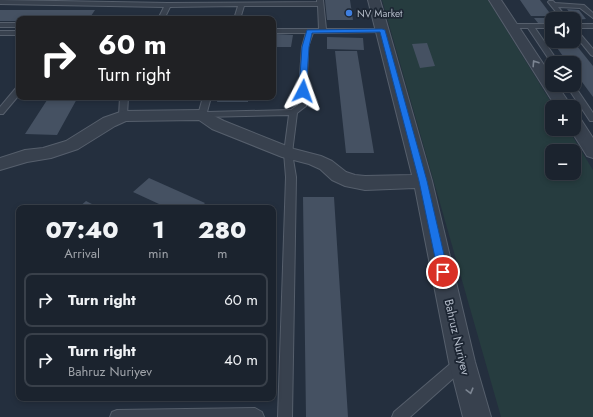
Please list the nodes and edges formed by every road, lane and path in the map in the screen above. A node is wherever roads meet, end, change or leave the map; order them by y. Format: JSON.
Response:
{"nodes":[{"id":1,"x":374,"y":0,"type":"edge"},
{"id":2,"x":495,"y":0,"type":"edge"},
{"id":3,"x":0,"y":2,"type":"edge"},
{"id":4,"x":78,"y":2,"type":"edge"},
{"id":5,"x":320,"y":2,"type":"edge"},
{"id":6,"x":551,"y":2,"type":"edge"},
{"id":7,"x":575,"y":2,"type":"edge"},
{"id":8,"x":168,"y":5,"type":"junction"},
{"id":9,"x":241,"y":5,"type":"junction"},
{"id":10,"x":559,"y":12,"type":"edge"},
{"id":11,"x":162,"y":16,"type":"edge"},
{"id":12,"x":239,"y":16,"type":"edge"},
{"id":13,"x":593,"y":16,"type":"edge"},
{"id":14,"x":0,"y":25,"type":"edge"},
{"id":15,"x":16,"y":25,"type":"edge"},
{"id":16,"x":512,"y":26,"type":"junction"},
{"id":17,"x":530,"y":26,"type":"junction"},
{"id":18,"x":545,"y":26,"type":"edge"},
{"id":19,"x":581,"y":26,"type":"edge"},
{"id":20,"x":593,"y":26,"type":"edge"},
{"id":21,"x":382,"y":30,"type":"junction"},
{"id":22,"x":276,"y":31,"type":"edge"},
{"id":23,"x":310,"y":31,"type":"junction"},
{"id":24,"x":323,"y":31,"type":"junction"},
{"id":25,"x":0,"y":33,"type":"edge"},
{"id":26,"x":16,"y":33,"type":"edge"},
{"id":27,"x":581,"y":39,"type":"edge"},
{"id":28,"x":593,"y":54,"type":"edge"},
{"id":29,"x":550,"y":56,"type":"edge"},
{"id":30,"x":575,"y":92,"type":"edge"},
{"id":31,"x":16,"y":93,"type":"edge"},
{"id":32,"x":123,"y":100,"type":"edge"},
{"id":33,"x":205,"y":100,"type":"edge"},
{"id":34,"x":560,"y":100,"type":"edge"},
{"id":35,"x":0,"y":112,"type":"edge"},
{"id":36,"x":293,"y":112,"type":"junction"},
{"id":37,"x":202,"y":115,"type":"junction"},
{"id":38,"x":123,"y":116,"type":"junction"},
{"id":39,"x":593,"y":119,"type":"edge"},
{"id":40,"x":581,"y":133,"type":"edge"},
{"id":41,"x":593,"y":152,"type":"edge"},
{"id":42,"x":288,"y":153,"type":"junction"},
{"id":43,"x":0,"y":164,"type":"edge"},
{"id":44,"x":423,"y":181,"type":"junction"},
{"id":45,"x":462,"y":362,"type":"junction"},
{"id":46,"x":117,"y":417,"type":"edge"},
{"id":47,"x":151,"y":417,"type":"edge"},
{"id":48,"x":257,"y":417,"type":"edge"},
{"id":49,"x":285,"y":417,"type":"edge"},
{"id":50,"x":399,"y":417,"type":"edge"},
{"id":51,"x":477,"y":417,"type":"edge"}],
"edges":[{"from":1,"to":21,"type":"street","name":"Bahruz Nuriyev"},
{"from":2,"to":16,"type":"street"},
{"from":3,"to":4,"type":"lane"},
{"from":4,"to":8,"type":"lane"},
{"from":5,"to":9,"type":"lane"},
{"from":5,"to":24,"type":"lane"},
{"from":6,"to":7,"type":"lane"},
{"from":6,"to":10,"type":"lane"},
{"from":7,"to":13,"type":"lane"},
{"from":8,"to":9,"type":"lane"},
{"from":8,"to":11,"type":"lane"},
{"from":9,"to":12,"type":"lane"},
{"from":14,"to":15,"type":"lane"},
{"from":16,"to":17,"type":"lane"},
{"from":34,"to":16,"type":"street","one_way":true},
{"from":17,"to":18,"type":"lane"},
{"from":17,"to":29,"type":"lane"},
{"from":19,"to":20,"type":"lane"},
{"from":21,"to":24,"type":"lane"},
{"from":21,"to":44,"type":"street","name":"Bahruz Nuriyev"},
{"from":22,"to":23,"type":"lane"},
{"from":23,"to":24,"type":"lane"},
{"from":23,"to":36,"type":"lane"},
{"from":25,"to":26,"type":"lane"},
{"from":27,"to":28,"type":"lane"},
{"from":30,"to":39,"type":"lane"},
{"from":31,"to":35,"type":"lane"},
{"from":32,"to":38,"type":"lane"},
{"from":33,"to":37,"type":"lane"},
{"from":36,"to":37,"type":"lane"},
{"from":36,"to":42,"type":"lane"},
{"from":37,"to":38,"type":"street"},
{"from":37,"to":42,"type":"street"},
{"from":38,"to":43,"type":"street"},
{"from":40,"to":41,"type":"street"},
{"from":42,"to":44,"type":"street"},
{"from":42,"to":49,"type":"lane"},
{"from":44,"to":45,"type":"street","name":"Bahruz Nuriyev"},
{"from":45,"to":50,"type":"lane"},
{"from":45,"to":51,"type":"street","name":"Bahruz Nuriyev","one_way":true},
{"from":46,"to":47,"type":"lane"},
{"from":47,"to":48,"type":"lane"}]}
